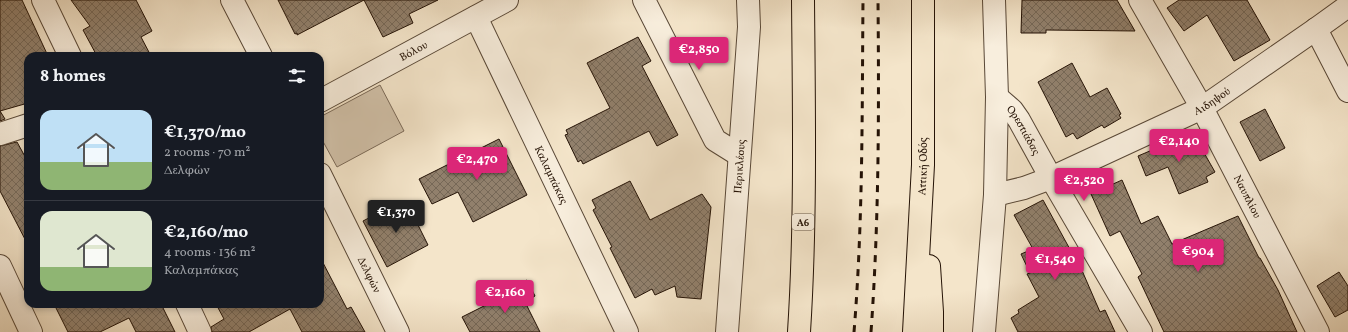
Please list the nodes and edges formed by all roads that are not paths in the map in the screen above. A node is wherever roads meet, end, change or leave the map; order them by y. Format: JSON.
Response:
{"nodes":[{"id":1,"x":43,"y":0,"type":"edge"},
{"id":2,"x":232,"y":0,"type":"edge"},
{"id":3,"x":506,"y":0,"type":"edge"},
{"id":4,"x":644,"y":0,"type":"edge"},
{"id":5,"x":748,"y":0,"type":"edge"},
{"id":6,"x":803,"y":0,"type":"edge"},
{"id":7,"x":923,"y":0,"type":"edge"},
{"id":8,"x":994,"y":0,"type":"edge"},
{"id":9,"x":1140,"y":0,"type":"edge"},
{"id":10,"x":1348,"y":6,"type":"edge"},
{"id":11,"x":476,"y":17,"type":"junction"},
{"id":12,"x":1316,"y":29,"type":"junction"},
{"id":13,"x":68,"y":52,"type":"edge"},
{"id":14,"x":259,"y":52,"type":"edge"},
{"id":15,"x":1348,"y":91,"type":"edge"},
{"id":16,"x":998,"y":97,"type":"junction"},
{"id":17,"x":324,"y":99,"type":"edge"},
{"id":18,"x":1202,"y":108,"type":"junction"},
{"id":19,"x":24,"y":125,"type":"edge"},
{"id":20,"x":0,"y":134,"type":"edge"},
{"id":21,"x":739,"y":155,"type":"junction"},
{"id":22,"x":923,"y":165,"type":"junction"},
{"id":23,"x":1050,"y":178,"type":"junction"},
{"id":24,"x":324,"y":182,"type":"edge"},
{"id":25,"x":995,"y":195,"type":"junction"},
{"id":26,"x":0,"y":266,"type":"edge"},
{"id":27,"x":188,"y":308,"type":"edge"},
{"id":28,"x":31,"y":332,"type":"edge"},
{"id":29,"x":200,"y":332,"type":"edge"},
{"id":30,"x":398,"y":332,"type":"edge"},
{"id":31,"x":627,"y":332,"type":"edge"},
{"id":32,"x":727,"y":332,"type":"edge"},
{"id":33,"x":799,"y":332,"type":"edge"},
{"id":34,"x":914,"y":332,"type":"edge"},
{"id":35,"x":932,"y":332,"type":"edge"},
{"id":36,"x":984,"y":332,"type":"edge"},
{"id":37,"x":1141,"y":332,"type":"edge"},
{"id":38,"x":1318,"y":332,"type":"edge"}],
"edges":[{"from":1,"to":13,"type":"street"},
{"from":2,"to":14,"type":"street"},
{"from":3,"to":11,"type":"street","name":"Βόλου"},
{"from":4,"to":21,"type":"street"},
{"from":5,"to":21,"type":"street","name":"Περικλέους"},
{"from":6,"to":33,"type":"highway","number":"Α6"},
{"from":7,"to":22,"type":"highway","name":"Αττική Οδός"},
{"from":8,"to":16,"type":"street"},
{"from":9,"to":18,"type":"street","name":"Ναυπλίου"},
{"from":10,"to":12,"type":"street","name":"Αιδηψού"},
{"from":11,"to":17,"type":"street","name":"Βόλου"},
{"from":11,"to":31,"type":"street","name":"Καλαμπάκας"},
{"from":12,"to":15,"type":"street"},
{"from":12,"to":18,"type":"street","name":"Αιδηψού"},
{"from":16,"to":23,"type":"street","name":"Ορεστιάδας"},
{"from":16,"to":25,"type":"street"},
{"from":18,"to":23,"type":"street","name":"Αιδηψού"},
{"from":18,"to":38,"type":"street","name":"Ναυπλίου"},
{"from":19,"to":20,"type":"street"},
{"from":21,"to":32,"type":"street","name":"Περικλέους"},
{"from":22,"to":34,"type":"highway","name":"Αττική Οδός"},
{"from":22,"to":35,"type":"highway"},
{"from":23,"to":25,"type":"street","name":"Αιδηψού"},
{"from":23,"to":37,"type":"street","name":"Ορεστιάδας"},
{"from":24,"to":30,"type":"street","name":"Δελφών"},
{"from":25,"to":36,"type":"street"},
{"from":26,"to":28,"type":"street"},
{"from":27,"to":29,"type":"street"}]}
